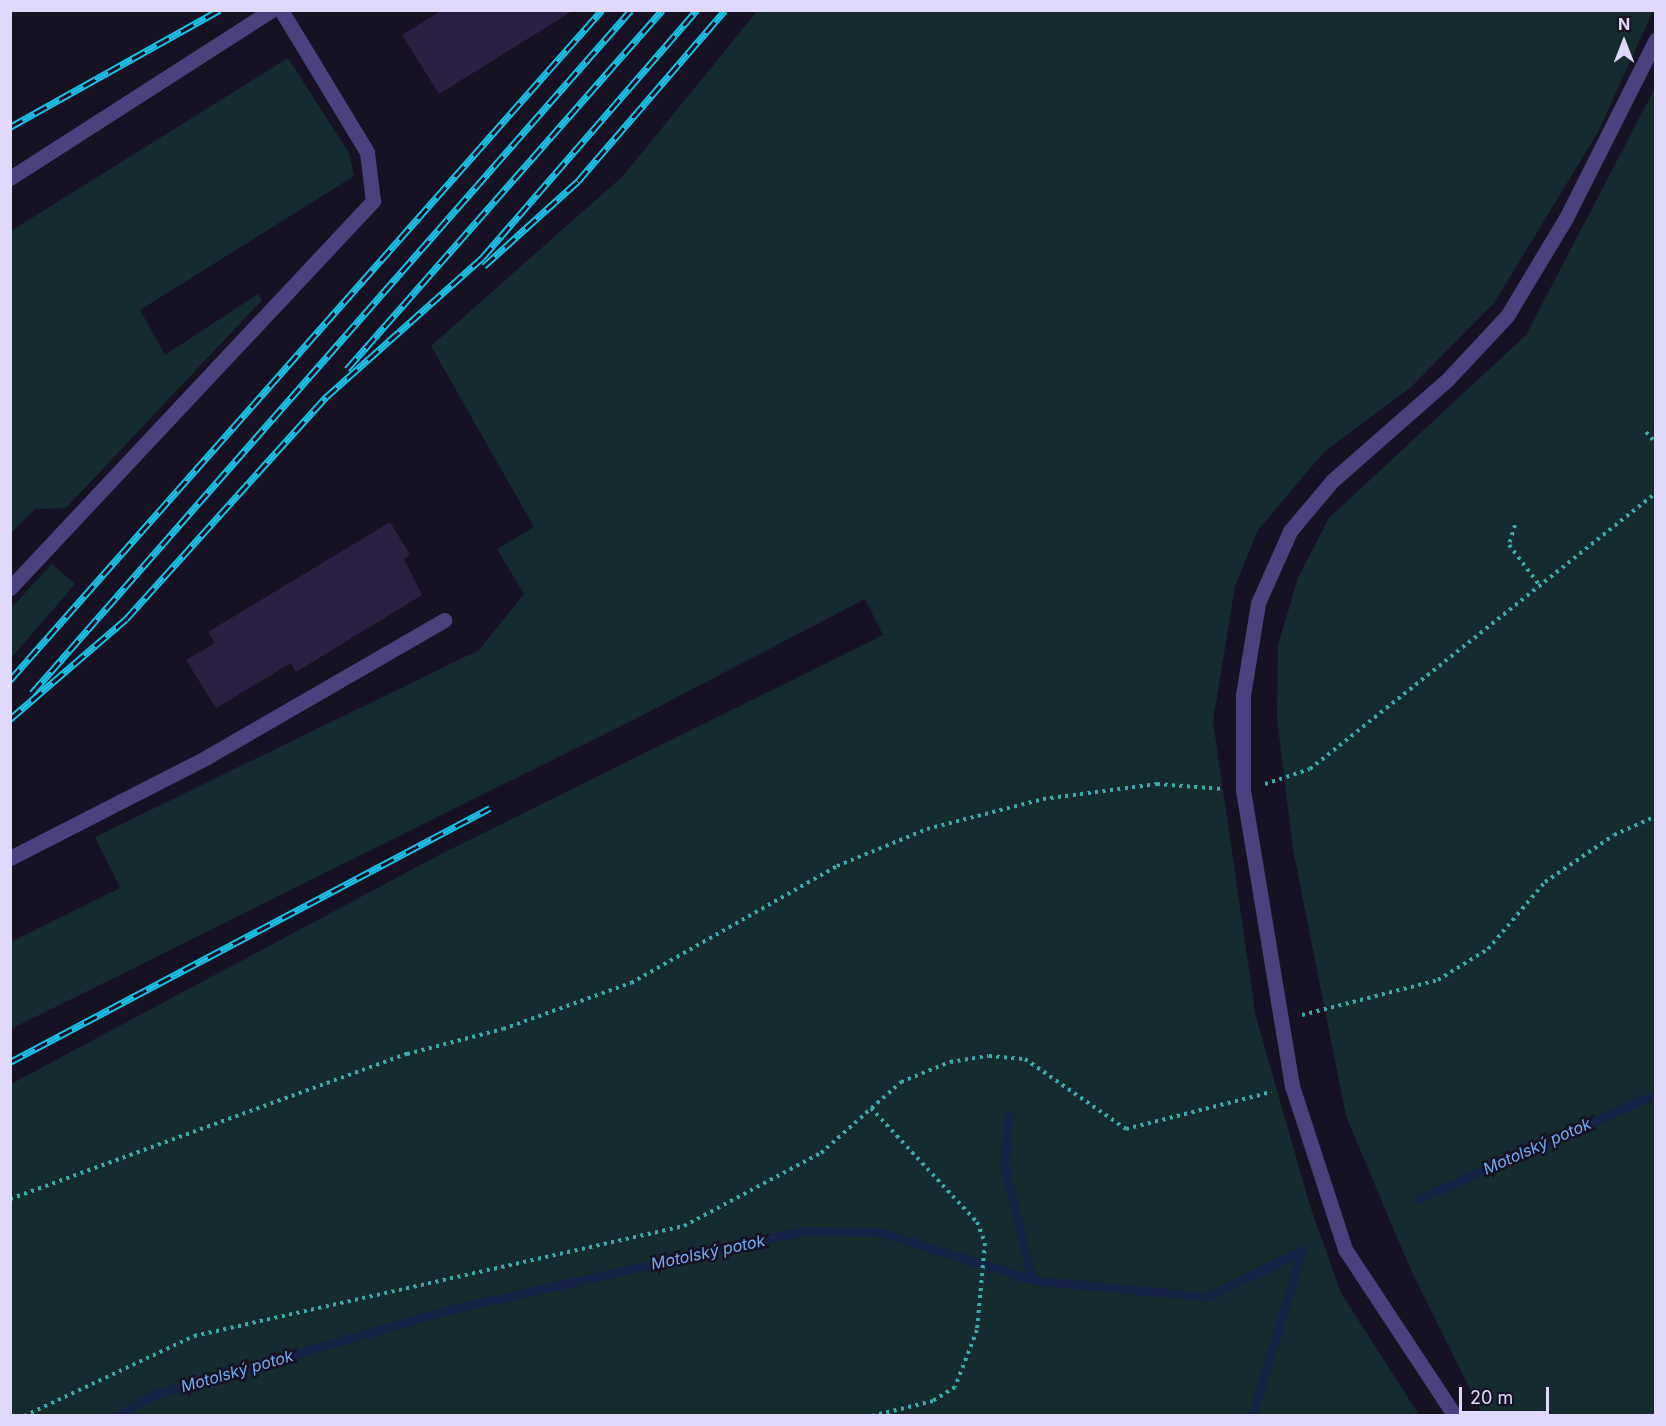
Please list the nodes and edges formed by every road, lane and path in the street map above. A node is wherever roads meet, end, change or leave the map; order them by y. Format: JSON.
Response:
{"nodes":[{"id":1,"x":272,"y":10,"type":"edge"},
{"id":2,"x":281,"y":10,"type":"edge"},
{"id":3,"x":1656,"y":39,"type":"edge"},
{"id":4,"x":10,"y":178,"type":"edge"},
{"id":5,"x":1646,"y":432,"type":"dead end"},
{"id":6,"x":1656,"y":442,"type":"edge"},
{"id":7,"x":1656,"y":493,"type":"edge"},
{"id":8,"x":1515,"y":525,"type":"dead end"},
{"id":9,"x":1538,"y":583,"type":"junction"},
{"id":10,"x":10,"y":588,"type":"edge"},
{"id":11,"x":444,"y":620,"type":"dead end"},
{"id":12,"x":1243,"y":791,"type":"junction"},
{"id":13,"x":1656,"y":816,"type":"edge"},
{"id":14,"x":10,"y":858,"type":"edge"},
{"id":15,"x":1279,"y":1021,"type":"junction"},
{"id":16,"x":1292,"y":1086,"type":"junction"},
{"id":17,"x":870,"y":1107,"type":"junction"},
{"id":18,"x":10,"y":1199,"type":"edge"},
{"id":19,"x":24,"y":1416,"type":"edge"},
{"id":20,"x":873,"y":1416,"type":"edge"},
{"id":21,"x":1455,"y":1416,"type":"edge"}],
"edges":[{"from":1,"to":4,"type":"lane"},
{"from":2,"to":10,"type":"lane"},
{"from":3,"to":12,"type":"lane"},
{"from":5,"to":6,"type":"path"},
{"from":7,"to":9,"type":"path"},
{"from":8,"to":9,"type":"path"},
{"from":9,"to":12,"type":"path"},
{"from":11,"to":14,"type":"lane"},
{"from":12,"to":15,"type":"lane"},
{"from":12,"to":18,"type":"path"},
{"from":13,"to":15,"type":"path"},
{"from":15,"to":16,"type":"lane"},
{"from":16,"to":17,"type":"path"},
{"from":16,"to":21,"type":"lane"},
{"from":17,"to":19,"type":"path"},
{"from":17,"to":20,"type":"path"}]}
